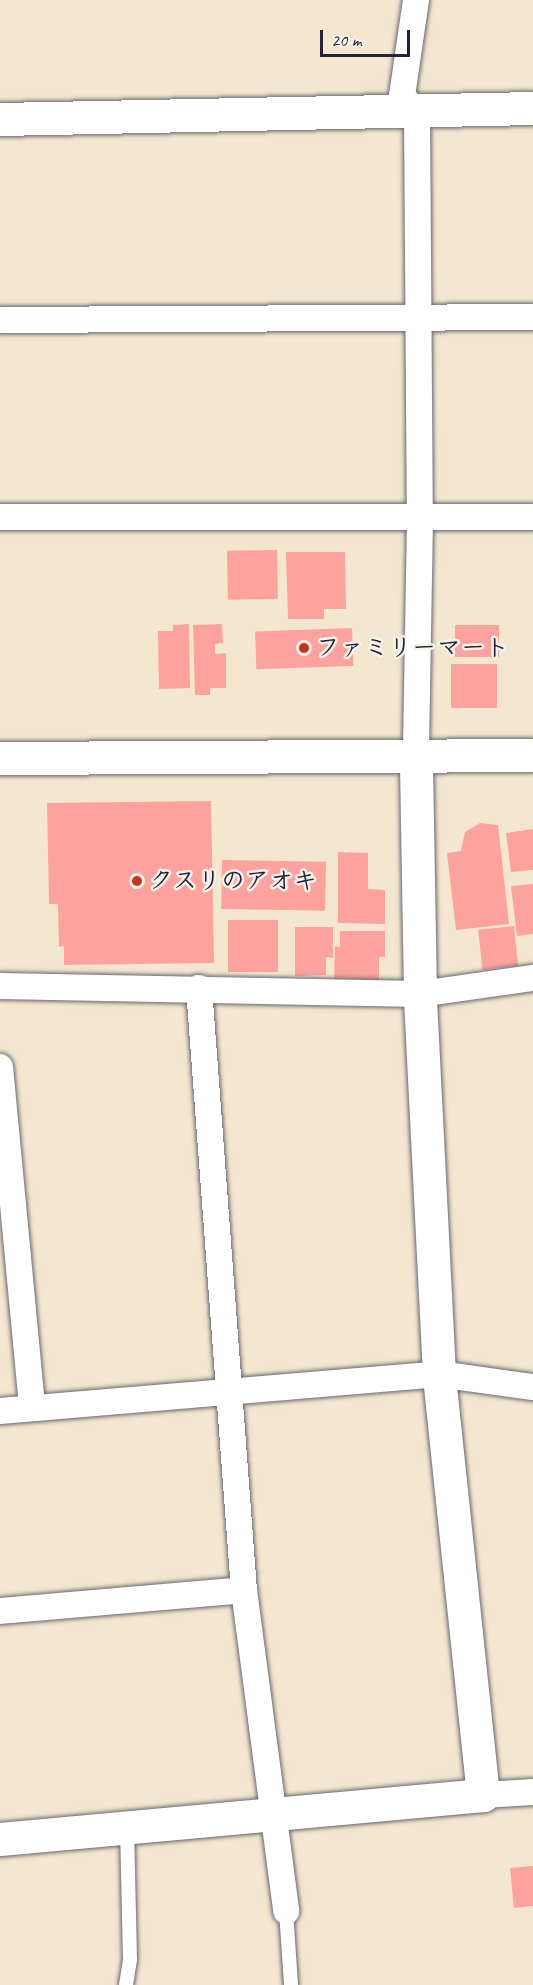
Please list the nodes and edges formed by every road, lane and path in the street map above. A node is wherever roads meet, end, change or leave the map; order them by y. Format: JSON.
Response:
{"nodes":[{"id":1,"x":416,"y":0,"type":"edge"},
{"id":2,"x":533,"y":108,"type":"edge"},
{"id":3,"x":417,"y":112,"type":"junction"},
{"id":4,"x":0,"y":119,"type":"edge"},
{"id":5,"x":533,"y":317,"type":"edge"},
{"id":6,"x":419,"y":319,"type":"junction"},
{"id":7,"x":0,"y":320,"type":"edge"},
{"id":8,"x":0,"y":517,"type":"edge"},
{"id":9,"x":533,"y":517,"type":"edge"},
{"id":10,"x":420,"y":519,"type":"junction"},
{"id":11,"x":533,"y":754,"type":"edge"},
{"id":12,"x":416,"y":755,"type":"junction"},
{"id":13,"x":0,"y":758,"type":"edge"},
{"id":14,"x":533,"y":978,"type":"edge"},
{"id":15,"x":0,"y":986,"type":"edge"},
{"id":16,"x":199,"y":988,"type":"junction"},
{"id":17,"x":420,"y":994,"type":"junction"},
{"id":18,"x":0,"y":1067,"type":"edge"},
{"id":19,"x":439,"y":1374,"type":"junction"},
{"id":20,"x":533,"y":1387,"type":"edge"},
{"id":21,"x":228,"y":1392,"type":"junction"},
{"id":22,"x":32,"y":1408,"type":"junction"},
{"id":23,"x":0,"y":1411,"type":"edge"},
{"id":24,"x":244,"y":1590,"type":"junction"},
{"id":25,"x":0,"y":1611,"type":"edge"},
{"id":26,"x":533,"y":1792,"type":"edge"},
{"id":27,"x":483,"y":1795,"type":"junction"},
{"id":28,"x":273,"y":1811,"type":"junction"},
{"id":29,"x":127,"y":1825,"type":"junction"},
{"id":30,"x":0,"y":1839,"type":"edge"},
{"id":31,"x":286,"y":1911,"type":"joint"},
{"id":32,"x":126,"y":1985,"type":"edge"},
{"id":33,"x":291,"y":1985,"type":"edge"}],
"edges":[{"from":1,"to":3,"type":"street"},
{"from":2,"to":3,"type":"street"},
{"from":3,"to":4,"type":"street"},
{"from":3,"to":6,"type":"street"},
{"from":5,"to":6,"type":"street"},
{"from":6,"to":7,"type":"street"},
{"from":6,"to":10,"type":"street"},
{"from":8,"to":10,"type":"street"},
{"from":9,"to":10,"type":"street"},
{"from":10,"to":12,"type":"street"},
{"from":11,"to":12,"type":"street"},
{"from":12,"to":13,"type":"street"},
{"from":12,"to":17,"type":"street"},
{"from":14,"to":17,"type":"street"},
{"from":15,"to":16,"type":"street"},
{"from":16,"to":17,"type":"street"},
{"from":16,"to":21,"type":"street"},
{"from":17,"to":19,"type":"street"},
{"from":18,"to":22,"type":"street"},
{"from":19,"to":20,"type":"street"},
{"from":19,"to":21,"type":"street"},
{"from":19,"to":27,"type":"street"},
{"from":21,"to":22,"type":"street"},
{"from":21,"to":24,"type":"street"},
{"from":22,"to":23,"type":"street"},
{"from":24,"to":25,"type":"street"},
{"from":24,"to":28,"type":"street"},
{"from":26,"to":27,"type":"street"},
{"from":27,"to":28,"type":"street"},
{"from":28,"to":29,"type":"street"},
{"from":28,"to":31,"type":"street"},
{"from":29,"to":30,"type":"street"},
{"from":29,"to":32,"type":"lane"},
{"from":31,"to":33,"type":"lane"}]}
